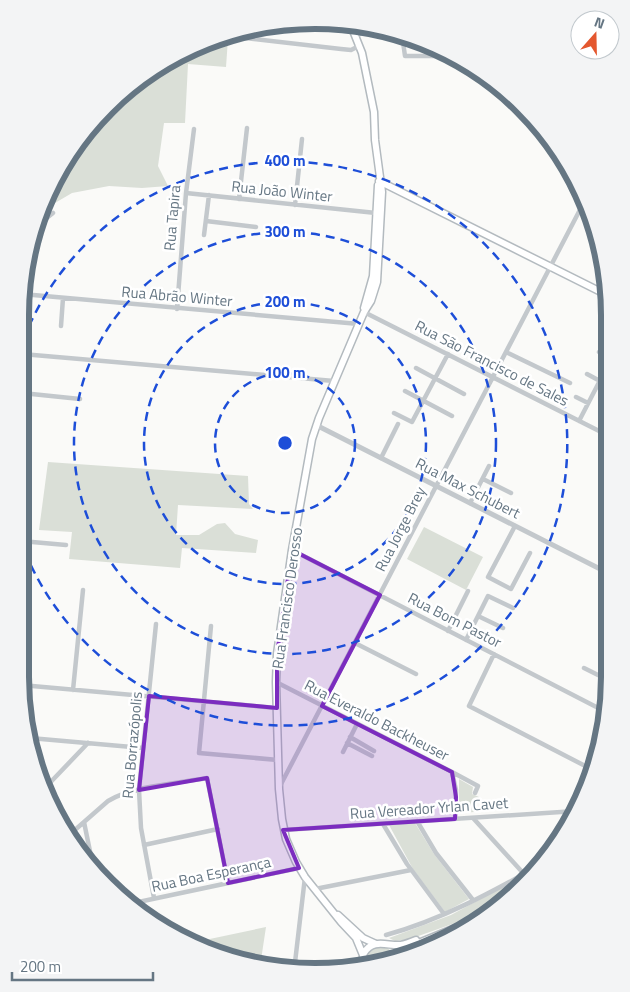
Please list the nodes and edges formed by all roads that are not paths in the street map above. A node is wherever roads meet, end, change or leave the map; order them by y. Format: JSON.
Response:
{"nodes":[{"id":1,"x":354,"y":31,"type":"edge"},
{"id":2,"x":363,"y":33,"type":"edge"},
{"id":3,"x":356,"y":36,"type":"junction"},
{"id":4,"x":245,"y":38,"type":"edge"},
{"id":5,"x":403,"y":43,"type":"edge"},
{"id":6,"x":359,"y":46,"type":"junction"},
{"id":7,"x":437,"y":56,"type":"edge"},
{"id":8,"x":247,"y":128,"type":"dead end"},
{"id":9,"x":194,"y":129,"type":"dead end"},
{"id":10,"x":302,"y":139,"type":"dead end"},
{"id":11,"x":379,"y":181,"type":"junction"},
{"id":12,"x":186,"y":193,"type":"junction"},
{"id":13,"x":209,"y":195,"type":"junction"},
{"id":14,"x":239,"y":199,"type":"junction"},
{"id":15,"x":295,"y":205,"type":"junction"},
{"id":16,"x":580,"y":209,"type":"edge"},
{"id":17,"x":53,"y":213,"type":"dead end"},
{"id":18,"x":376,"y":213,"type":"junction"},
{"id":19,"x":46,"y":219,"type":"edge"},
{"id":20,"x":206,"y":221,"type":"junction"},
{"id":21,"x":256,"y":227,"type":"dead end"},
{"id":22,"x":204,"y":235,"type":"dead end"},
{"id":23,"x":550,"y":267,"type":"junction"},
{"id":24,"x":601,"y":292,"type":"edge"},
{"id":25,"x":29,"y":295,"type":"edge"},
{"id":26,"x":63,"y":298,"type":"junction"},
{"id":27,"x":177,"y":309,"type":"junction"},
{"id":28,"x":364,"y":312,"type":"junction"},
{"id":29,"x":359,"y":324,"type":"junction"},
{"id":30,"x":61,"y":326,"type":"dead end"},
{"id":31,"x":506,"y":352,"type":"junction"},
{"id":32,"x":448,"y":354,"type":"junction"},
{"id":33,"x":29,"y":355,"type":"edge"},
{"id":34,"x":416,"y":368,"type":"dead end"},
{"id":35,"x":587,"y":374,"type":"dead end"},
{"id":36,"x":493,"y":377,"type":"junction"},
{"id":37,"x":435,"y":378,"type":"junction"},
{"id":38,"x":334,"y":381,"type":"junction"},
{"id":39,"x":600,"y":381,"type":"joint"},
{"id":40,"x":570,"y":383,"type":"dead end"},
{"id":41,"x":405,"y":391,"type":"dead end"},
{"id":42,"x":29,"y":394,"type":"edge"},
{"id":43,"x":464,"y":394,"type":"dead end"},
{"id":44,"x":576,"y":397,"type":"dead end"},
{"id":45,"x":80,"y":399,"type":"dead end"},
{"id":46,"x":424,"y":401,"type":"junction"},
{"id":47,"x":588,"y":403,"type":"junction"},
{"id":48,"x":394,"y":413,"type":"dead end"},
{"id":49,"x":452,"y":416,"type":"dead end"},
{"id":50,"x":579,"y":421,"type":"junction"},
{"id":51,"x":398,"y":424,"type":"dead end"},
{"id":52,"x":316,"y":425,"type":"junction"},
{"id":53,"x":601,"y":432,"type":"edge"},
{"id":54,"x":381,"y":458,"type":"junction"},
{"id":55,"x":489,"y":466,"type":"dead end"},
{"id":56,"x":483,"y":478,"type":"junction"},
{"id":57,"x":436,"y":486,"type":"junction"},
{"id":58,"x":511,"y":493,"type":"dead end"},
{"id":59,"x":470,"y":503,"type":"junction"},
{"id":60,"x":515,"y":526,"type":"junction"},
{"id":61,"x":29,"y":542,"type":"edge"},
{"id":62,"x":66,"y":545,"type":"dead end"},
{"id":63,"x":292,"y":550,"type":"junction"},
{"id":64,"x":530,"y":553,"type":"dead end"},
{"id":65,"x":601,"y":569,"type":"edge"},
{"id":66,"x":83,"y":590,"type":"dead end"},
{"id":67,"x":468,"y":591,"type":"dead end"},
{"id":68,"x":380,"y":595,"type":"junction"},
{"id":69,"x":513,"y":608,"type":"dead end"},
{"id":70,"x":478,"y":616,"type":"junction"},
{"id":71,"x":156,"y":624,"type":"dead end"},
{"id":72,"x":211,"y":626,"type":"dead end"},
{"id":73,"x":503,"y":628,"type":"dead end"},
{"id":74,"x":448,"y":631,"type":"junction"},
{"id":75,"x":466,"y":640,"type":"junction"},
{"id":76,"x":355,"y":643,"type":"junction"},
{"id":77,"x":494,"y":654,"type":"junction"},
{"id":78,"x":584,"y":668,"type":"dead end"},
{"id":79,"x":416,"y":674,"type":"dead end"},
{"id":80,"x":601,"y":676,"type":"edge"},
{"id":81,"x":276,"y":682,"type":"junction"},
{"id":82,"x":29,"y":686,"type":"edge"},
{"id":83,"x":73,"y":690,"type":"junction"},
{"id":84,"x":148,"y":696,"type":"junction"},
{"id":85,"x":204,"y":701,"type":"junction"},
{"id":86,"x":322,"y":706,"type":"junction"},
{"id":87,"x":276,"y":708,"type":"junction"},
{"id":88,"x":600,"y":708,"type":"edge"},
{"id":89,"x":357,"y":724,"type":"junction"},
{"id":90,"x":350,"y":737,"type":"junction"},
{"id":91,"x":36,"y":738,"type":"edge"},
{"id":92,"x":88,"y":743,"type":"junction"},
{"id":93,"x":347,"y":743,"type":"junction"},
{"id":94,"x":143,"y":748,"type":"junction"},
{"id":95,"x":343,"y":752,"type":"dead end"},
{"id":96,"x":278,"y":760,"type":"junction"},
{"id":97,"x":587,"y":767,"type":"edge"},
{"id":98,"x":452,"y":772,"type":"junction"},
{"id":99,"x":50,"y":783,"type":"edge"},
{"id":100,"x":279,"y":789,"type":"junction"},
{"id":101,"x":139,"y":790,"type":"junction"},
{"id":102,"x":475,"y":793,"type":"dead end"},
{"id":103,"x":568,"y":812,"type":"edge"},
{"id":104,"x":473,"y":818,"type":"junction"},
{"id":105,"x":455,"y":819,"type":"junction"},
{"id":106,"x":417,"y":821,"type":"junction"},
{"id":107,"x":84,"y":822,"type":"junction"},
{"id":108,"x":383,"y":824,"type":"junction"},
{"id":109,"x":218,"y":829,"type":"junction"},
{"id":110,"x":284,"y":830,"type":"junction"},
{"id":111,"x":74,"y":831,"type":"edge"},
{"id":112,"x":144,"y":845,"type":"junction"},
{"id":113,"x":92,"y":856,"type":"edge"},
{"id":114,"x":299,"y":868,"type":"junction"},
{"id":115,"x":412,"y":870,"type":"junction"},
{"id":116,"x":523,"y":873,"type":"edge"},
{"id":117,"x":520,"y":876,"type":"edge"},
{"id":118,"x":305,"y":877,"type":"junction"},
{"id":119,"x":228,"y":883,"type":"junction"},
{"id":120,"x":314,"y":890,"type":"junction"},
{"id":121,"x":154,"y":898,"type":"junction"},
{"id":122,"x":473,"y":900,"type":"junction"},
{"id":123,"x":138,"y":902,"type":"edge"},
{"id":124,"x":333,"y":911,"type":"junction"},
{"id":125,"x":444,"y":914,"type":"junction"},
{"id":126,"x":447,"y":931,"type":"edge"},
{"id":127,"x":446,"y":932,"type":"edge"},
{"id":128,"x":386,"y":935,"type":"dead end"},
{"id":129,"x":376,"y":944,"type":"junction"},
{"id":130,"x":386,"y":944,"type":"junction"},
{"id":131,"x":405,"y":948,"type":"edge"},
{"id":132,"x":393,"y":952,"type":"edge"},
{"id":133,"x":363,"y":959,"type":"edge"},
{"id":134,"x":295,"y":963,"type":"edge"}],
"edges":[{"from":1,"to":3,"type":"main road","name":"Rua Francisco Derosso"},
{"from":2,"to":3,"type":"street"},
{"from":3,"to":6,"type":"main road","name":"Rua Francisco Derosso"},
{"from":4,"to":6,"type":"street"},
{"from":5,"to":7,"type":"street"},
{"from":6,"to":11,"type":"main road","name":"Rua Francisco Derosso"},
{"from":8,"to":14,"type":"street"},
{"from":9,"to":12,"type":"street","name":"Rua Tapira"},
{"from":10,"to":15,"type":"street"},
{"from":11,"to":18,"type":"main road","name":"Rua Francisco Derosso"},
{"from":11,"to":23,"type":"main road"},
{"from":11,"to":28,"type":"main road","name":"Rua Francisco Derosso"},
{"from":12,"to":13,"type":"street","name":"Rua João Winter"},
{"from":12,"to":27,"type":"street","name":"Rua Tapira"},
{"from":13,"to":14,"type":"street","name":"Rua João Winter"},
{"from":13,"to":20,"type":"street"},
{"from":14,"to":15,"type":"street","name":"Rua João Winter"},
{"from":15,"to":18,"type":"street","name":"Rua João Winter"},
{"from":16,"to":23,"type":"street","name":"Rua Jorge Brey"},
{"from":17,"to":19,"type":"street"},
{"from":18,"to":28,"type":"main road","name":"Rua Francisco Derosso"},
{"from":20,"to":21,"type":"street"},
{"from":20,"to":22,"type":"street"},
{"from":23,"to":24,"type":"main road"},
{"from":23,"to":31,"type":"street","name":"Rua Jorge Brey"},
{"from":25,"to":26,"type":"street","name":"Rua Abrão Winter"},
{"from":26,"to":27,"type":"street","name":"Rua Abrão Winter"},
{"from":26,"to":30,"type":"street"},
{"from":27,"to":29,"type":"street","name":"Rua Abrão Winter"},
{"from":28,"to":29,"type":"main road","name":"Rua Francisco Derosso"},
{"from":28,"to":32,"type":"street","name":"Rua São Francisco de Sales"},
{"from":29,"to":38,"type":"main road","name":"Rua Francisco Derosso"},
{"from":31,"to":36,"type":"street","name":"Rua Jorge Brey"},
{"from":31,"to":40,"type":"street"},
{"from":32,"to":36,"type":"street","name":"Rua São Francisco de Sales"},
{"from":32,"to":37,"type":"street"},
{"from":33,"to":38,"type":"street"},
{"from":34,"to":37,"type":"street"},
{"from":35,"to":39,"type":"street"},
{"from":36,"to":50,"type":"street","name":"Rua São Francisco de Sales"},
{"from":36,"to":57,"type":"street","name":"Rua Jorge Brey"},
{"from":37,"to":43,"type":"street"},
{"from":37,"to":46,"type":"street"},
{"from":38,"to":52,"type":"main road","name":"Rua Francisco Derosso"},
{"from":39,"to":47,"type":"street"},
{"from":41,"to":46,"type":"street"},
{"from":42,"to":45,"type":"street"},
{"from":44,"to":47,"type":"street"},
{"from":46,"to":48,"type":"street"},
{"from":46,"to":49,"type":"street"},
{"from":47,"to":50,"type":"street"},
{"from":50,"to":53,"type":"street","name":"Rua São Francisco de Sales"},
{"from":51,"to":54,"type":"street"},
{"from":52,"to":54,"type":"street","name":"Rua Max Schubert"},
{"from":52,"to":63,"type":"main road","name":"Rua Francisco Derosso"},
{"from":54,"to":57,"type":"street","name":"Rua Max Schubert"},
{"from":55,"to":56,"type":"street"},
{"from":56,"to":58,"type":"street"},
{"from":56,"to":59,"type":"street"},
{"from":57,"to":59,"type":"street","name":"Rua Max Schubert"},
{"from":57,"to":68,"type":"street","name":"Rua Jorge Brey"},
{"from":59,"to":60,"type":"street","name":"Rua Max Schubert"},
{"from":60,"to":64,"type":"street"},
{"from":60,"to":65,"type":"street","name":"Rua Max Schubert"},
{"from":61,"to":62,"type":"street"},
{"from":63,"to":68,"type":"street","name":"Rua Bom Pastor"},
{"from":63,"to":81,"type":"main road","name":"Rua Francisco Derosso"},
{"from":66,"to":83,"type":"street"},
{"from":67,"to":74,"type":"street"},
{"from":68,"to":74,"type":"street","name":"Rua Bom Pastor"},
{"from":68,"to":76,"type":"street","name":"Rua Jorge Brey"},
{"from":69,"to":70,"type":"street"},
{"from":70,"to":73,"type":"street"},
{"from":70,"to":75,"type":"street"},
{"from":71,"to":84,"type":"street","name":"Rua Borrazópolis"},
{"from":72,"to":85,"type":"street"},
{"from":74,"to":75,"type":"street","name":"Rua Bom Pastor"},
{"from":75,"to":77,"type":"street","name":"Rua Bom Pastor"},
{"from":76,"to":79,"type":"street"},
{"from":76,"to":86,"type":"street","name":"Rua Jorge Brey"},
{"from":77,"to":88,"type":"street","name":"Rua Bom Pastor"},
{"from":77,"to":97,"type":"street"},
{"from":78,"to":80,"type":"street"},
{"from":81,"to":86,"type":"street","name":"Rua Everaldo Backheuser"},
{"from":81,"to":87,"type":"main road","name":"Rua Francisco Derosso"},
{"from":82,"to":83,"type":"street"},
{"from":83,"to":84,"type":"street"},
{"from":84,"to":85,"type":"street"},
{"from":84,"to":94,"type":"street","name":"Rua Borrazópolis"},
{"from":85,"to":87,"type":"street"},
{"from":85,"to":96,"type":"street"},
{"from":86,"to":89,"type":"street","name":"Rua Everaldo Backheuser"},
{"from":86,"to":100,"type":"street","name":"Rua Jorge Brey"},
{"from":87,"to":96,"type":"main road","name":"Rua Francisco Derosso"},
{"from":89,"to":90,"type":"street"},
{"from":89,"to":98,"type":"street","name":"Rua Everaldo Backheuser"},
{"from":90,"to":93,"type":"street"},
{"from":90,"to":93,"type":"street"},
{"from":91,"to":92,"type":"street"},
{"from":92,"to":94,"type":"street"},
{"from":92,"to":99,"type":"street"},
{"from":93,"to":95,"type":"street"},
{"from":94,"to":101,"type":"street","name":"Rua Borrazópolis"},
{"from":96,"to":100,"type":"main road","name":"Rua Francisco Derosso"},
{"from":98,"to":102,"type":"street"},
{"from":98,"to":105,"type":"street","name":"Rua Everaldo Backheuser"},
{"from":100,"to":110,"type":"main road","name":"Rua Francisco Derosso"},
{"from":101,"to":107,"type":"street"},
{"from":101,"to":109,"type":"street"},
{"from":101,"to":112,"type":"street","name":"Rua Borrazópolis"},
{"from":103,"to":104,"type":"street","name":"Rua Vereador Yrlan Cavet"},
{"from":104,"to":105,"type":"street","name":"Rua Vereador Yrlan Cavet"},
{"from":104,"to":116,"type":"street"},
{"from":105,"to":106,"type":"street","name":"Rua Vereador Yrlan Cavet"},
{"from":106,"to":108,"type":"street","name":"Rua Vereador Yrlan Cavet"},
{"from":106,"to":122,"type":"street"},
{"from":107,"to":111,"type":"street"},
{"from":107,"to":113,"type":"street"},
{"from":108,"to":110,"type":"street","name":"Rua Vereador Yrlan Cavet"},
{"from":108,"to":115,"type":"street"},
{"from":109,"to":112,"type":"street"},
{"from":109,"to":119,"type":"street"},
{"from":110,"to":114,"type":"main road","name":"Rua Francisco Derosso"},
{"from":112,"to":121,"type":"street","name":"Rua Borrazópolis"},
{"from":114,"to":118,"type":"main road","name":"Rua Francisco Derosso"},
{"from":114,"to":119,"type":"street","name":"Rua Boa Esperança"},
{"from":115,"to":120,"type":"street"},
{"from":115,"to":125,"type":"street"},
{"from":117,"to":122,"type":"street"},
{"from":118,"to":120,"type":"main road","name":"Rua Francisco Derosso"},
{"from":118,"to":134,"type":"street"},
{"from":119,"to":121,"type":"street","name":"Rua Boa Esperança"},
{"from":120,"to":124,"type":"main road","name":"Rua Francisco Derosso"},
{"from":121,"to":123,"type":"street","name":"Rua Boa Esperança"},
{"from":122,"to":125,"type":"street"},
{"from":124,"to":129,"type":"main road","name":"Rua Francisco Derosso"},
{"from":124,"to":133,"type":"main road","name":"Rua Francisco Derosso"},
{"from":125,"to":128,"type":"street"},
{"from":126,"to":130,"type":"main road"},
{"from":127,"to":131,"type":"main road"},
{"from":129,"to":130,"type":"main road"},
{"from":129,"to":133,"type":"main road"},
{"from":130,"to":132,"type":"main road"}]}
